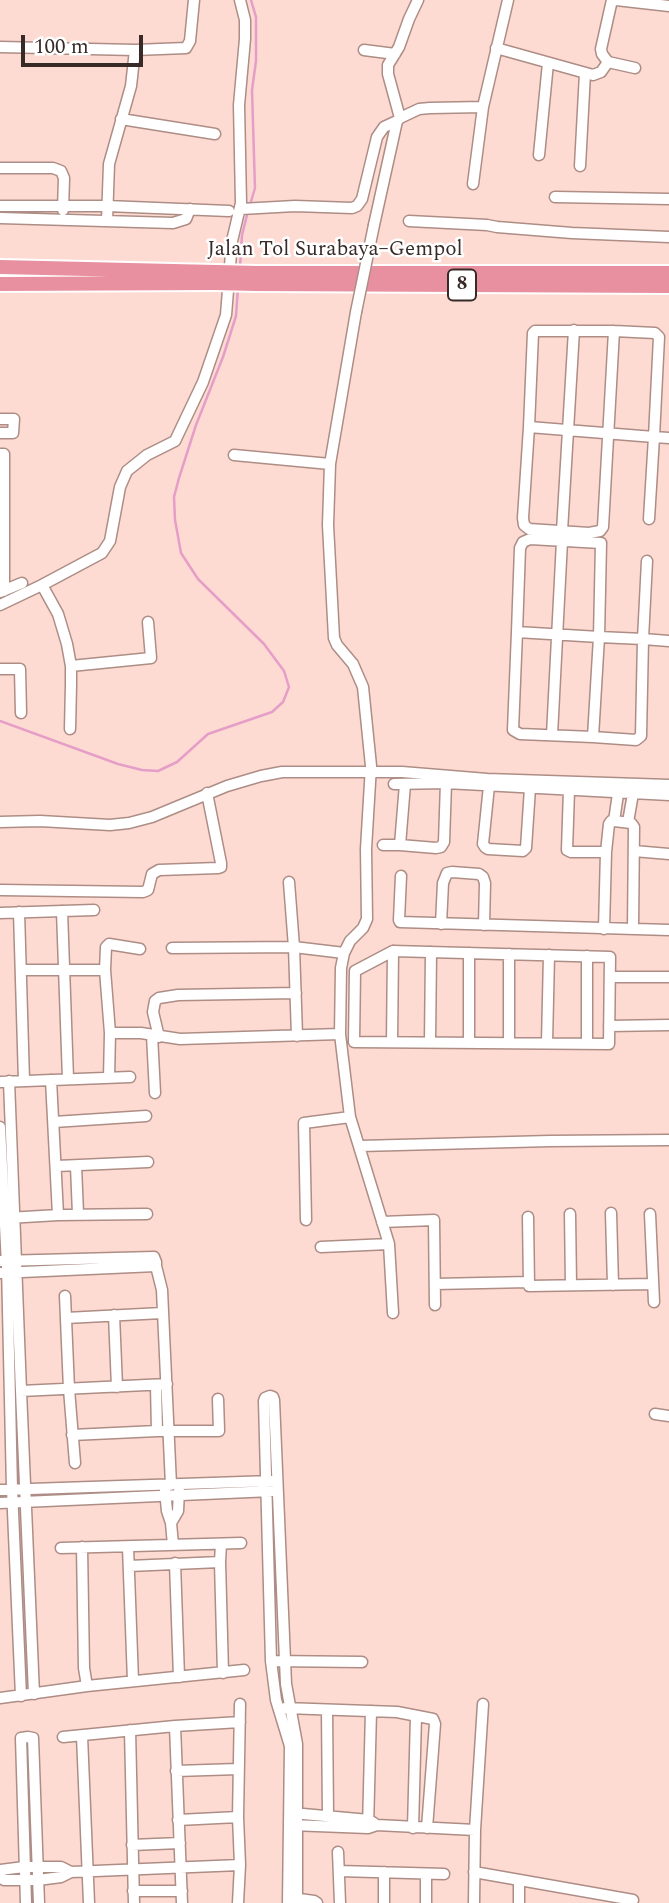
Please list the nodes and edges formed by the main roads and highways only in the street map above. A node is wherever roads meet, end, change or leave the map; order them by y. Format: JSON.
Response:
{"nodes":[{"id":1,"x":0,"y":267,"type":"edge"},
{"id":2,"x":669,"y":273,"type":"edge"},
{"id":3,"x":215,"y":278,"type":"junction"},
{"id":4,"x":256,"y":279,"type":"junction"},
{"id":5,"x":0,"y":284,"type":"edge"},
{"id":6,"x":669,"y":286,"type":"edge"}],
"edges":[{"from":1,"to":3,"type":"highway","name":"Jalan Tol Surabaya–Gempol","number":"8"},
{"from":2,"to":4,"type":"highway","name":"Jalan Tol Surabaya–Gempol","number":"8"},
{"from":3,"to":4,"type":"highway","name":"Jalan Tol Surabaya–Gempol","number":"8","bridge":true},
{"from":3,"to":5,"type":"highway","name":"Jalan Tol Surabaya–Gempol","number":"8"},
{"from":4,"to":6,"type":"highway","name":"Jalan Tol Surabaya–Gempol","number":"8"}]}
